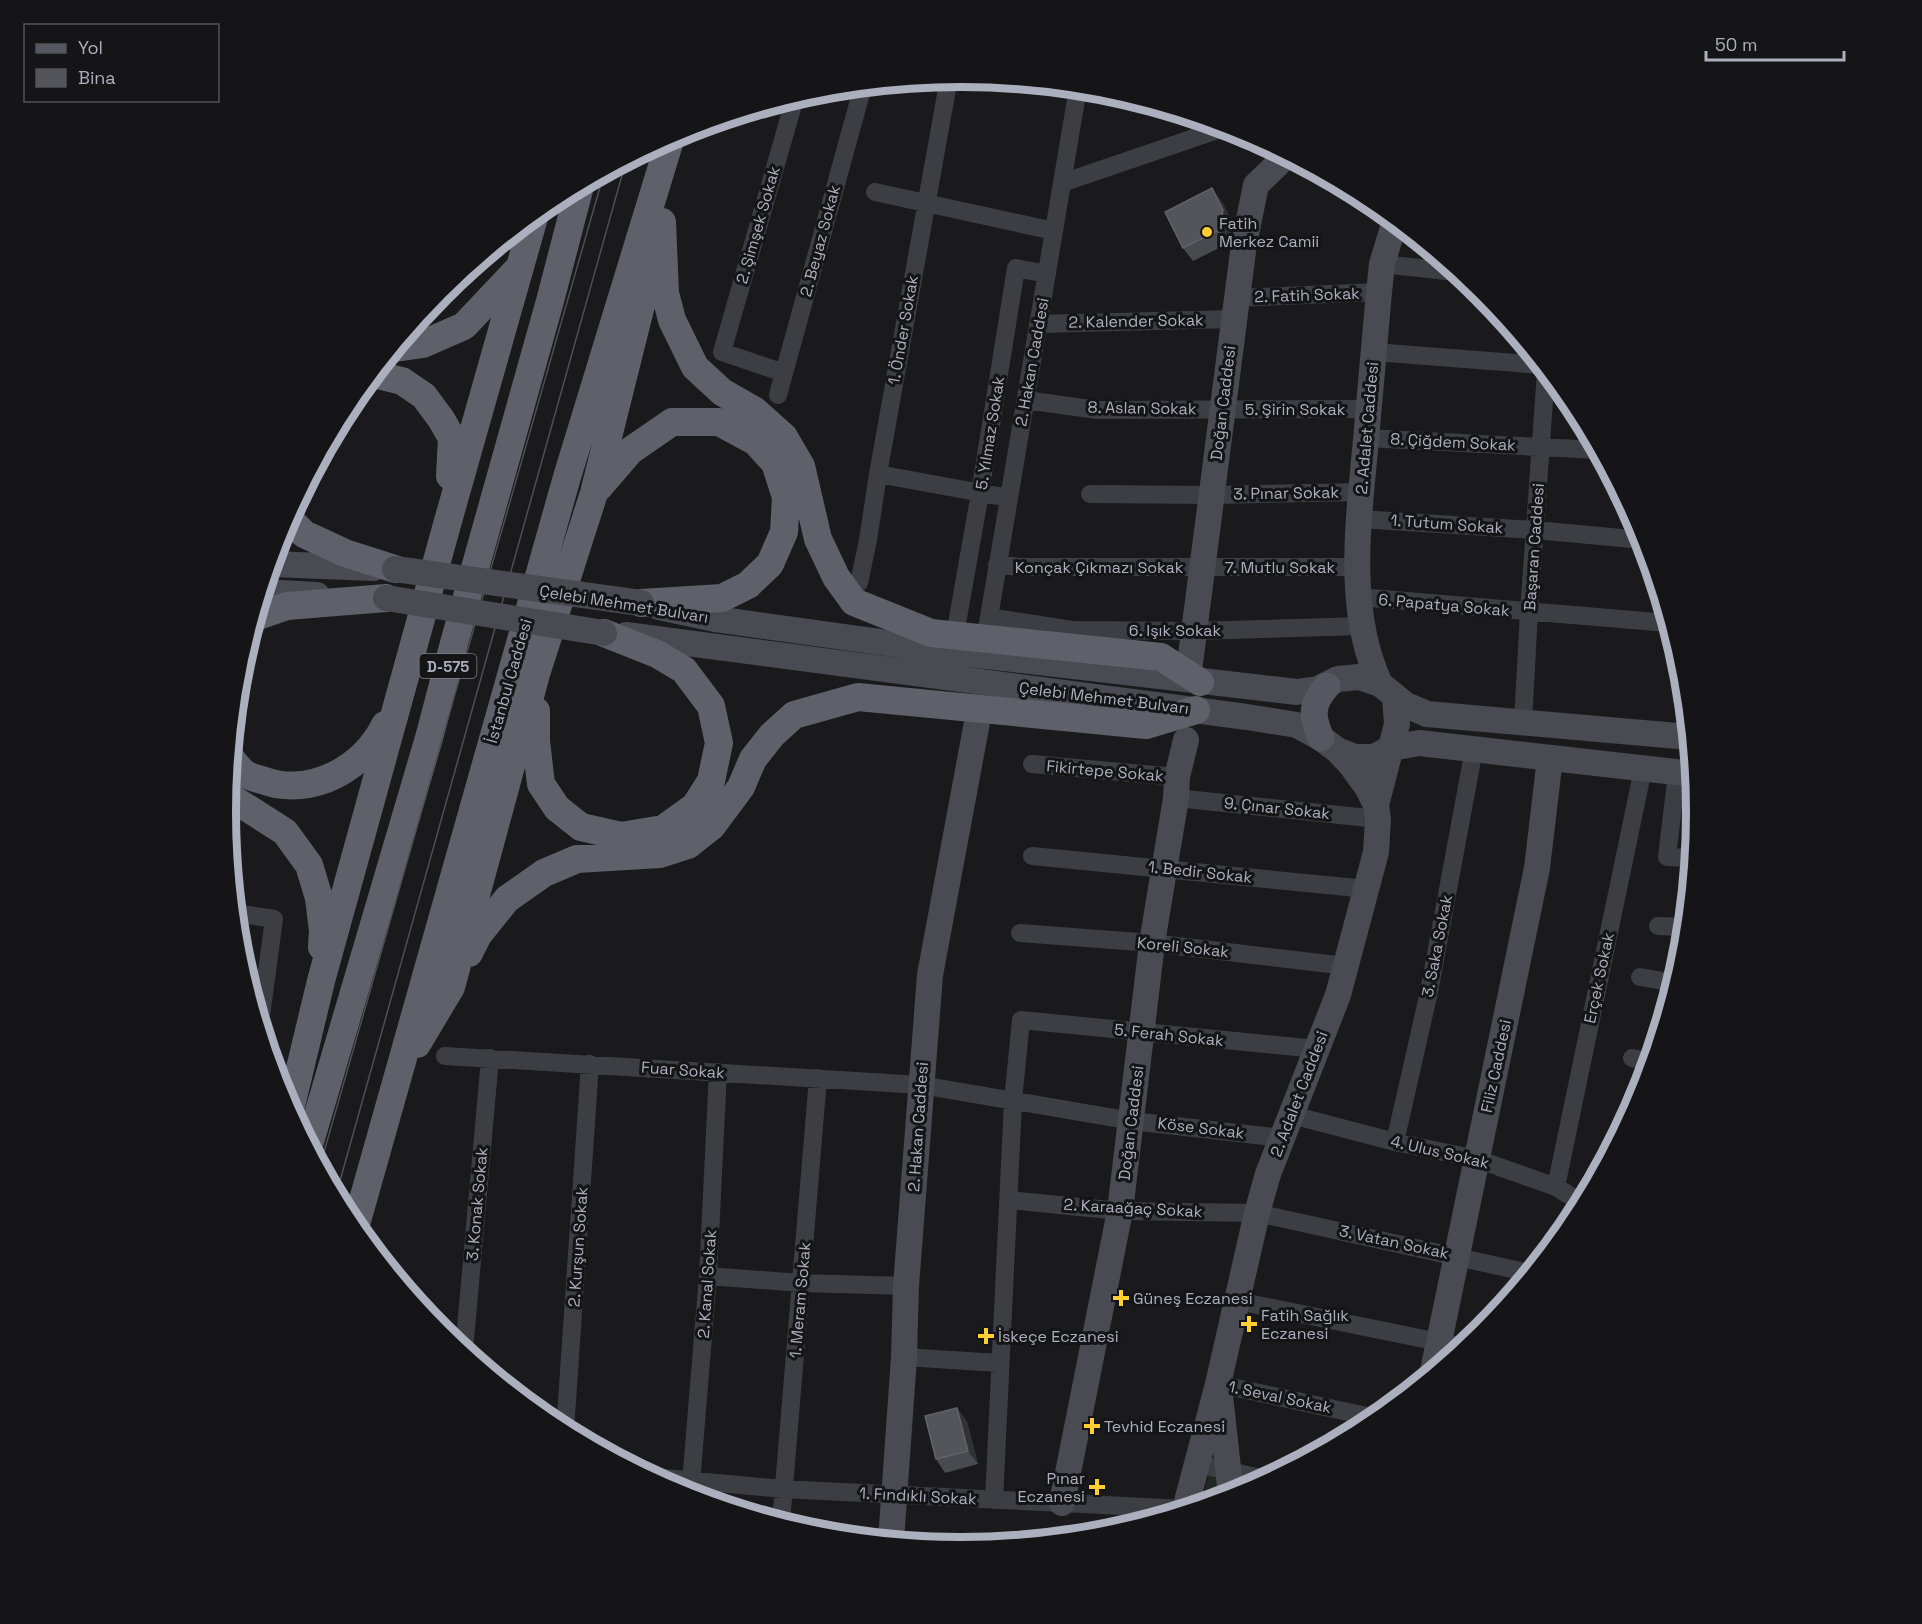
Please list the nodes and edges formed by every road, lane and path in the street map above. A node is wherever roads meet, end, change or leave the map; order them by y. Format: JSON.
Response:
{"nodes":[{"id":1,"x":947,"y":88,"type":"edge"},
{"id":2,"x":861,"y":94,"type":"edge"},
{"id":3,"x":1077,"y":97,"type":"edge"},
{"id":4,"x":792,"y":107,"type":"edge"},
{"id":5,"x":1206,"y":130,"type":"edge"},
{"id":6,"x":679,"y":144,"type":"edge"},
{"id":7,"x":667,"y":150,"type":"edge"},
{"id":8,"x":1281,"y":161,"type":"edge"},
{"id":9,"x":1062,"y":183,"type":"junction"},
{"id":10,"x":875,"y":192,"type":"dead end"},
{"id":11,"x":577,"y":197,"type":"edge"},
{"id":12,"x":926,"y":203,"type":"junction"},
{"id":13,"x":662,"y":222,"type":"junction"},
{"id":14,"x":532,"y":228,"type":"edge"},
{"id":15,"x":1392,"y":230,"type":"edge"},
{"id":16,"x":1054,"y":231,"type":"junction"},
{"id":17,"x":1382,"y":264,"type":"junction"},
{"id":18,"x":520,"y":267,"type":"junction"},
{"id":19,"x":1443,"y":271,"type":"edge"},
{"id":20,"x":1047,"y":274,"type":"junction"},
{"id":21,"x":1379,"y":292,"type":"junction"},
{"id":22,"x":1234,"y":309,"type":"junction"},
{"id":23,"x":1039,"y":324,"type":"junction"},
{"id":24,"x":406,"y":346,"type":"edge"},
{"id":25,"x":1374,"y":352,"type":"junction"},
{"id":26,"x":1530,"y":364,"type":"edge"},
{"id":27,"x":784,"y":373,"type":"junction"},
{"id":28,"x":382,"y":376,"type":"edge"},
{"id":29,"x":1545,"y":384,"type":"edge"},
{"id":30,"x":778,"y":396,"type":"dead end"},
{"id":31,"x":1026,"y":400,"type":"junction"},
{"id":32,"x":1223,"y":408,"type":"junction"},
{"id":33,"x":1368,"y":409,"type":"junction"},
{"id":34,"x":1366,"y":438,"type":"junction"},
{"id":35,"x":1541,"y":446,"type":"junction"},
{"id":36,"x":1589,"y":449,"type":"edge"},
{"id":37,"x":878,"y":474,"type":"junction"},
{"id":38,"x":1360,"y":492,"type":"junction"},
{"id":39,"x":594,"y":493,"type":"junction"},
{"id":40,"x":980,"y":493,"type":"junction"},
{"id":41,"x":1090,"y":494,"type":"dead end"},
{"id":42,"x":1212,"y":495,"type":"junction"},
{"id":43,"x":1009,"y":498,"type":"junction"},
{"id":44,"x":1359,"y":519,"type":"junction"},
{"id":45,"x":448,"y":521,"type":"junction"},
{"id":46,"x":295,"y":525,"type":"edge"},
{"id":47,"x":1535,"y":530,"type":"junction"},
{"id":48,"x":1633,"y":539,"type":"edge"},
{"id":49,"x":280,"y":564,"type":"edge"},
{"id":50,"x":997,"y":566,"type":"junction"},
{"id":51,"x":1202,"y":567,"type":"junction"},
{"id":52,"x":1357,"y":567,"type":"junction"},
{"id":53,"x":395,"y":569,"type":"junction"},
{"id":54,"x":859,"y":583,"type":"dead end"},
{"id":55,"x":270,"y":592,"type":"edge"},
{"id":56,"x":1359,"y":597,"type":"junction"},
{"id":57,"x":386,"y":598,"type":"junction"},
{"id":58,"x":641,"y":603,"type":"junction"},
{"id":59,"x":1529,"y":612,"type":"junction"},
{"id":60,"x":264,"y":614,"type":"edge"},
{"id":61,"x":1661,"y":622,"type":"edge"},
{"id":62,"x":987,"y":626,"type":"joint"},
{"id":63,"x":956,"y":629,"type":"dead end"},
{"id":64,"x":1194,"y":631,"type":"junction"},
{"id":65,"x":1363,"y":631,"type":"junction"},
{"id":66,"x":604,"y":633,"type":"junction"},
{"id":67,"x":1195,"y":673,"type":"junction"},
{"id":68,"x":536,"y":674,"type":"junction"},
{"id":69,"x":1333,"y":683,"type":"junction"},
{"id":70,"x":1388,"y":690,"type":"junction"},
{"id":71,"x":399,"y":696,"type":"junction"},
{"id":72,"x":1196,"y":710,"type":"junction"},
{"id":73,"x":978,"y":717,"type":"dead end"},
{"id":74,"x":1523,"y":722,"type":"junction"},
{"id":75,"x":1682,"y":736,"type":"edge"},
{"id":76,"x":1186,"y":740,"type":"dead end"},
{"id":77,"x":1329,"y":744,"type":"junction"},
{"id":78,"x":1391,"y":748,"type":"junction"},
{"id":79,"x":1474,"y":749,"type":"junction"},
{"id":80,"x":1550,"y":758,"type":"junction"},
{"id":81,"x":1032,"y":764,"type":"dead end"},
{"id":82,"x":238,"y":767,"type":"edge"},
{"id":83,"x":1642,"y":768,"type":"junction"},
{"id":84,"x":1685,"y":773,"type":"edge"},
{"id":85,"x":1684,"y":776,"type":"edge"},
{"id":86,"x":1177,"y":787,"type":"junction"},
{"id":87,"x":236,"y":801,"type":"edge"},
{"id":88,"x":1377,"y":812,"type":"junction"},
{"id":89,"x":1032,"y":856,"type":"dead end"},
{"id":90,"x":1684,"y":858,"type":"edge"},
{"id":91,"x":1165,"y":868,"type":"junction"},
{"id":92,"x":1367,"y":889,"type":"junction"},
{"id":93,"x":243,"y":914,"type":"edge"},
{"id":94,"x":1658,"y":926,"type":"dead end"},
{"id":95,"x":1677,"y":927,"type":"edge"},
{"id":96,"x":1020,"y":933,"type":"dead end"},
{"id":97,"x":1152,"y":943,"type":"junction"},
{"id":98,"x":1346,"y":966,"type":"junction"},
{"id":99,"x":1640,"y":977,"type":"dead end"},
{"id":100,"x":321,"y":981,"type":"junction"},
{"id":101,"x":1665,"y":981,"type":"edge"},
{"id":102,"x":451,"y":987,"type":"junction"},
{"id":103,"x":262,"y":1005,"type":"edge"},
{"id":104,"x":1142,"y":1032,"type":"junction"},
{"id":105,"x":1317,"y":1049,"type":"junction"},
{"id":106,"x":445,"y":1056,"type":"dead end"},
{"id":107,"x":490,"y":1058,"type":"junction"},
{"id":108,"x":590,"y":1064,"type":"junction"},
{"id":109,"x":718,"y":1072,"type":"junction"},
{"id":110,"x":818,"y":1078,"type":"junction"},
{"id":111,"x":397,"y":1079,"type":"junction"},
{"id":112,"x":921,"y":1085,"type":"junction"},
{"id":113,"x":294,"y":1095,"type":"edge"},
{"id":114,"x":1013,"y":1101,"type":"junction"},
{"id":115,"x":1132,"y":1121,"type":"junction"},
{"id":116,"x":1287,"y":1126,"type":"junction"},
{"id":117,"x":312,"y":1135,"type":"edge"},
{"id":118,"x":1395,"y":1142,"type":"junction"},
{"id":119,"x":1477,"y":1159,"type":"junction"},
{"id":120,"x":1556,"y":1187,"type":"junction"},
{"id":121,"x":1574,"y":1198,"type":"edge"},
{"id":122,"x":1009,"y":1200,"type":"junction"},
{"id":123,"x":1120,"y":1210,"type":"junction"},
{"id":124,"x":1257,"y":1213,"type":"junction"},
{"id":125,"x":358,"y":1216,"type":"edge"},
{"id":126,"x":1457,"y":1256,"type":"junction"},
{"id":127,"x":1522,"y":1270,"type":"edge"},
{"id":128,"x":708,"y":1276,"type":"junction"},
{"id":129,"x":801,"y":1282,"type":"junction"},
{"id":130,"x":906,"y":1286,"type":"junction"},
{"id":131,"x":1238,"y":1301,"type":"junction"},
{"id":132,"x":465,"y":1340,"type":"edge"},
{"id":133,"x":1451,"y":1344,"type":"edge"},
{"id":134,"x":904,"y":1357,"type":"junction"},
{"id":135,"x":999,"y":1363,"type":"junction"},
{"id":136,"x":1218,"y":1384,"type":"junction"},
{"id":137,"x":1362,"y":1416,"type":"edge"},
{"id":138,"x":566,"y":1420,"type":"edge"},
{"id":139,"x":1197,"y":1464,"type":"junction"},
{"id":140,"x":1230,"y":1483,"type":"edge"},
{"id":141,"x":691,"y":1485,"type":"edge"},
{"id":142,"x":700,"y":1488,"type":"edge"},
{"id":143,"x":783,"y":1488,"type":"junction"},
{"id":144,"x":895,"y":1495,"type":"junction"},
{"id":145,"x":994,"y":1500,"type":"junction"},
{"id":146,"x":1186,"y":1501,"type":"edge"},
{"id":147,"x":1062,"y":1503,"type":"junction"},
{"id":148,"x":1163,"y":1508,"type":"edge"},
{"id":149,"x":781,"y":1514,"type":"edge"},
{"id":150,"x":892,"y":1533,"type":"edge"}],
"edges":[{"from":1,"to":12,"type":"street","name":"1. Önder Sokak"},
{"from":2,"to":27,"type":"street","name":"2. Beyaz Sokak"},
{"from":3,"to":9,"type":"street","name":"2. Hakan Caddesi"},
{"from":4,"to":27,"type":"street","name":"2. Şimşek Sokak"},
{"from":5,"to":9,"type":"street"},
{"from":6,"to":13,"type":"highway"},
{"from":7,"to":111,"type":"highway","name":"İstanbul Caddesi"},
{"from":8,"to":22,"type":"main road","name":"Doğan Caddesi"},
{"from":9,"to":16,"type":"street","name":"2. Hakan Caddesi"},
{"from":10,"to":12,"type":"street"},
{"from":11,"to":117,"type":"highway","number":"D-575"},
{"from":12,"to":16,"type":"street"},
{"from":12,"to":37,"type":"street","name":"1. Önder Sokak"},
{"from":13,"to":39,"type":"highway"},
{"from":13,"to":67,"type":"highway"},
{"from":14,"to":18,"type":"highway"},
{"from":15,"to":17,"type":"main road","name":"2. Adalet Caddesi"},
{"from":16,"to":20,"type":"street","name":"2. Hakan Caddesi"},
{"from":17,"to":19,"type":"street"},
{"from":17,"to":21,"type":"main road","name":"2. Adalet Caddesi"},
{"from":18,"to":24,"type":"highway"},
{"from":18,"to":45,"type":"highway"},
{"from":20,"to":23,"type":"street","name":"2. Hakan Caddesi"},
{"from":20,"to":40,"type":"street","name":"5. Yılmaz Sokak"},
{"from":21,"to":22,"type":"street","name":"2. Fatih Sokak"},
{"from":21,"to":25,"type":"main road","name":"2. Adalet Caddesi"},
{"from":22,"to":23,"type":"street","name":"2. Kalender Sokak"},
{"from":22,"to":32,"type":"main road","name":"Doğan Caddesi"},
{"from":23,"to":31,"type":"street","name":"2. Hakan Caddesi"},
{"from":25,"to":26,"type":"street"},
{"from":25,"to":33,"type":"main road","name":"2. Adalet Caddesi"},
{"from":27,"to":30,"type":"street","name":"2. Beyaz Sokak"},
{"from":28,"to":45,"type":"highway"},
{"from":29,"to":35,"type":"street","name":"Başaran Caddesi"},
{"from":31,"to":32,"type":"street","name":"8. Aslan Sokak"},
{"from":31,"to":43,"type":"street","name":"2. Hakan Caddesi"},
{"from":32,"to":33,"type":"street","name":"5. Şirin Sokak"},
{"from":32,"to":42,"type":"main road","name":"Doğan Caddesi"},
{"from":33,"to":34,"type":"main road","name":"2. Adalet Caddesi"},
{"from":34,"to":35,"type":"street","name":"8. Çiğdem Sokak"},
{"from":34,"to":38,"type":"main road","name":"2. Adalet Caddesi"},
{"from":35,"to":36,"type":"street","name":"8. Çiğdem Sokak"},
{"from":35,"to":47,"type":"street","name":"Başaran Caddesi"},
{"from":37,"to":40,"type":"street"},
{"from":37,"to":54,"type":"street","name":"1. Önder Sokak"},
{"from":38,"to":42,"type":"street","name":"3. Pınar Sokak"},
{"from":38,"to":44,"type":"main road","name":"2. Adalet Caddesi"},
{"from":39,"to":58,"type":"highway"},
{"from":39,"to":68,"type":"highway"},
{"from":40,"to":43,"type":"street"},
{"from":40,"to":63,"type":"street","name":"5. Yılmaz Sokak"},
{"from":41,"to":42,"type":"street","name":"3. Pınar Sokak"},
{"from":42,"to":51,"type":"main road","name":"Doğan Caddesi"},
{"from":43,"to":50,"type":"street","name":"2. Hakan Caddesi"},
{"from":44,"to":47,"type":"street","name":"1. Tutum Sokak"},
{"from":44,"to":52,"type":"main road","name":"2. Adalet Caddesi"},
{"from":45,"to":71,"type":"highway"},
{"from":46,"to":53,"type":"highway"},
{"from":47,"to":48,"type":"street","name":"1. Tutum Sokak"},
{"from":47,"to":59,"type":"street","name":"Başaran Caddesi"},
{"from":49,"to":53,"type":"main road","name":"Çelebi Mehmet Bulvarı"},
{"from":50,"to":51,"type":"street","name":"Konçak Çıkmazı Sokak"},
{"from":50,"to":62,"type":"street","name":"2. Hakan Caddesi"},
{"from":51,"to":52,"type":"street","name":"7. Mutlu Sokak"},
{"from":51,"to":64,"type":"main road","name":"Doğan Caddesi"},
{"from":52,"to":56,"type":"main road","name":"2. Adalet Caddesi"},
{"from":53,"to":58,"type":"main road","name":"Çelebi Mehmet Bulvarı","bridge":true},
{"from":55,"to":57,"type":"main road","name":"Çelebi Mehmet Bulvarı"},
{"from":56,"to":59,"type":"street","name":"6. Papatya Sokak"},
{"from":56,"to":65,"type":"main road","name":"2. Adalet Caddesi"},
{"from":57,"to":60,"type":"highway"},
{"from":57,"to":66,"type":"main road","name":"Çelebi Mehmet Bulvarı","bridge":true},
{"from":58,"to":67,"type":"main road","name":"Çelebi Mehmet Bulvarı"},
{"from":59,"to":61,"type":"street","name":"6. Papatya Sokak"},
{"from":59,"to":74,"type":"street","name":"Başaran Caddesi"},
{"from":62,"to":64,"type":"street","name":"6. Işık Sokak"},
{"from":64,"to":65,"type":"street","name":"6. Işık Sokak"},
{"from":64,"to":67,"type":"main road","name":"Doğan Caddesi"},
{"from":65,"to":69,"type":"main road"},
{"from":65,"to":70,"type":"main road","name":"2. Adalet Caddesi"},
{"from":66,"to":68,"type":"highway"},
{"from":66,"to":72,"type":"main road","name":"Çelebi Mehmet Bulvarı"},
{"from":67,"to":69,"type":"main road","name":"Çelebi Mehmet Bulvarı"},
{"from":68,"to":102,"type":"highway"},
{"from":69,"to":70,"type":"main road","name":"Çelebi Mehmet Bulvarı"},
{"from":69,"to":77,"type":"main road"},
{"from":70,"to":74,"type":"main road","name":"Çelebi Mehmet Bulvarı"},
{"from":70,"to":78,"type":"main road"},
{"from":71,"to":82,"type":"highway"},
{"from":71,"to":100,"type":"highway"},
{"from":72,"to":77,"type":"main road","name":"Çelebi Mehmet Bulvarı"},
{"from":72,"to":102,"type":"highway"},
{"from":73,"to":112,"type":"main road","name":"2. Hakan Caddesi"},
{"from":74,"to":75,"type":"main road","name":"Çelebi Mehmet Bulvarı"},
{"from":76,"to":86,"type":"main road","name":"Doğan Caddesi"},
{"from":77,"to":78,"type":"main road","name":"Çelebi Mehmet Bulvarı"},
{"from":77,"to":88,"type":"main road"},
{"from":78,"to":79,"type":"main road","name":"Çelebi Mehmet Bulvarı"},
{"from":78,"to":88,"type":"main road","name":"2. Adalet Caddesi"},
{"from":79,"to":80,"type":"main road","name":"Çelebi Mehmet Bulvarı"},
{"from":79,"to":118,"type":"street","name":"3. Saka Sokak"},
{"from":80,"to":83,"type":"main road","name":"Çelebi Mehmet Bulvarı"},
{"from":80,"to":119,"type":"main road","name":"Filiz Caddesi"},
{"from":81,"to":86,"type":"street","name":"Fikirtepe Sokak"},
{"from":83,"to":84,"type":"main road","name":"Çelebi Mehmet Bulvarı"},
{"from":83,"to":120,"type":"street","name":"Erçek Sokak"},
{"from":85,"to":90,"type":"street"},
{"from":86,"to":88,"type":"street","name":"9. Çınar Sokak"},
{"from":86,"to":91,"type":"main road","name":"Doğan Caddesi"},
{"from":87,"to":100,"type":"highway"},
{"from":88,"to":92,"type":"main road","name":"2. Adalet Caddesi"},
{"from":89,"to":91,"type":"street","name":"1. Bedir Sokak"},
{"from":91,"to":92,"type":"street","name":"1. Bedir Sokak"},
{"from":91,"to":97,"type":"main road","name":"Doğan Caddesi"},
{"from":92,"to":98,"type":"main road","name":"2. Adalet Caddesi"},
{"from":93,"to":103,"type":"street"},
{"from":94,"to":95,"type":"street"},
{"from":96,"to":97,"type":"street","name":"Koreli Sokak"},
{"from":97,"to":98,"type":"street","name":"Koreli Sokak"},
{"from":97,"to":104,"type":"main road","name":"Doğan Caddesi"},
{"from":98,"to":105,"type":"main road","name":"2. Adalet Caddesi"},
{"from":99,"to":101,"type":"street"},
{"from":100,"to":113,"type":"highway"},
{"from":102,"to":111,"type":"highway"},
{"from":104,"to":105,"type":"street","name":"5. Ferah Sokak"},
{"from":104,"to":114,"type":"street","name":"5. Ferah Sokak"},
{"from":104,"to":115,"type":"main road","name":"Doğan Caddesi"},
{"from":105,"to":116,"type":"main road","name":"2. Adalet Caddesi"},
{"from":106,"to":107,"type":"street","name":"Fuar Sokak"},
{"from":107,"to":108,"type":"street","name":"Fuar Sokak"},
{"from":107,"to":132,"type":"street","name":"3. Konak Sokak"},
{"from":108,"to":109,"type":"street","name":"Fuar Sokak"},
{"from":108,"to":138,"type":"street","name":"2. Kurşun Sokak"},
{"from":109,"to":110,"type":"street","name":"Fuar Sokak"},
{"from":109,"to":128,"type":"street","name":"2. Kanal Sokak"},
{"from":110,"to":112,"type":"street","name":"Fuar Sokak"},
{"from":110,"to":129,"type":"street","name":"1. Meram Sokak"},
{"from":111,"to":125,"type":"highway","name":"İstanbul Caddesi"},
{"from":112,"to":114,"type":"street","name":"Fuar Sokak"},
{"from":112,"to":130,"type":"main road","name":"2. Hakan Caddesi"},
{"from":114,"to":115,"type":"street","name":"Köse Sokak"},
{"from":114,"to":122,"type":"street"},
{"from":115,"to":116,"type":"street","name":"Köse Sokak"},
{"from":115,"to":123,"type":"main road","name":"Doğan Caddesi"},
{"from":116,"to":118,"type":"street","name":"4. Ulus Sokak"},
{"from":116,"to":124,"type":"main road","name":"2. Adalet Caddesi"},
{"from":118,"to":119,"type":"street","name":"4. Ulus Sokak"},
{"from":119,"to":120,"type":"street","name":"4. Ulus Sokak"},
{"from":119,"to":126,"type":"main road","name":"Filiz Caddesi"},
{"from":120,"to":121,"type":"street","name":"4. Ulus Sokak"},
{"from":122,"to":123,"type":"street","name":"2. Karaağaç Sokak"},
{"from":122,"to":135,"type":"street"},
{"from":123,"to":124,"type":"street","name":"2. Karaağaç Sokak"},
{"from":123,"to":147,"type":"main road","name":"Doğan Caddesi"},
{"from":124,"to":126,"type":"street","name":"3. Vatan Sokak"},
{"from":124,"to":131,"type":"main road","name":"2. Adalet Caddesi"},
{"from":126,"to":127,"type":"street","name":"3. Vatan Sokak"},
{"from":126,"to":133,"type":"main road","name":"Filiz Caddesi"},
{"from":128,"to":129,"type":"street"},
{"from":128,"to":141,"type":"street","name":"2. Kanal Sokak"},
{"from":129,"to":130,"type":"street"},
{"from":129,"to":143,"type":"street","name":"1. Meram Sokak"},
{"from":130,"to":134,"type":"main road","name":"2. Hakan Caddesi"},
{"from":131,"to":133,"type":"street"},
{"from":131,"to":136,"type":"main road","name":"2. Adalet Caddesi"},
{"from":134,"to":135,"type":"street"},
{"from":134,"to":144,"type":"main road","name":"2. Hakan Caddesi"},
{"from":135,"to":145,"type":"street"},
{"from":136,"to":137,"type":"street","name":"1. Seval Sokak"},
{"from":136,"to":139,"type":"main road","name":"2. Adalet Caddesi"},
{"from":136,"to":140,"type":"main road","name":"2. Adalet Caddesi"},
{"from":139,"to":140,"type":"street"},
{"from":139,"to":146,"type":"main road","name":"2. Adalet Caddesi"},
{"from":142,"to":143,"type":"street","name":"1. Fındıklı Sokak"},
{"from":143,"to":144,"type":"street","name":"1. Fındıklı Sokak"},
{"from":143,"to":149,"type":"street","name":"1. Meram Sokak"},
{"from":144,"to":145,"type":"street","name":"1. Fındıklı Sokak"},
{"from":144,"to":150,"type":"main road","name":"2. Hakan Caddesi"},
{"from":145,"to":147,"type":"street","name":"1. Fındıklı Sokak"},
{"from":147,"to":148,"type":"street","name":"1. Fındıklı Sokak"}]}
